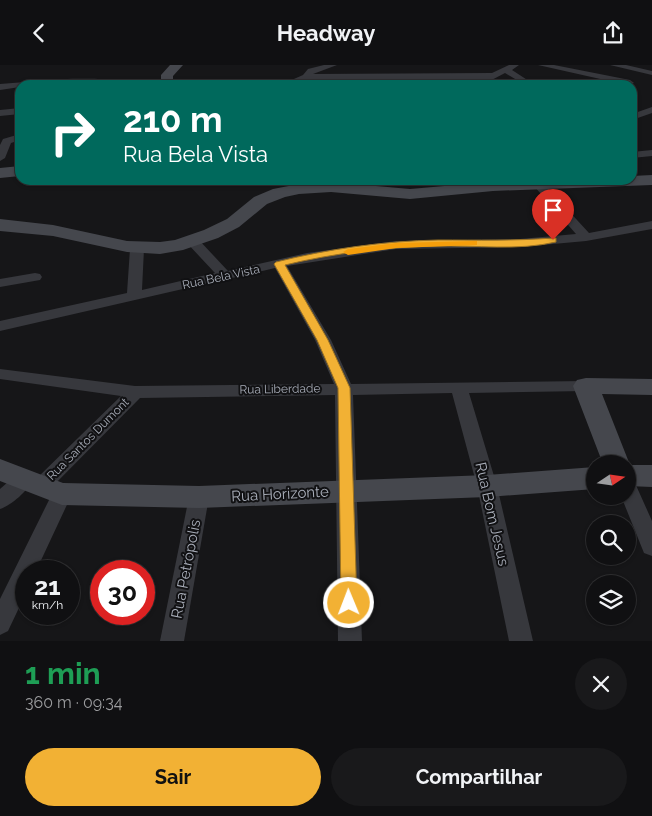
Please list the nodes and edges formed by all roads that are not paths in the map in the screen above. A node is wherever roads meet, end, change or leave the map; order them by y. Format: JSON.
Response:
{"nodes":[{"id":1,"x":177,"y":65,"type":"edge"},
{"id":2,"x":333,"y":65,"type":"edge"},
{"id":3,"x":515,"y":65,"type":"edge"},
{"id":4,"x":542,"y":65,"type":"edge"},
{"id":5,"x":614,"y":65,"type":"edge"},
{"id":6,"x":420,"y":68,"type":"dead end"},
{"id":7,"x":506,"y":70,"type":"junction"},
{"id":8,"x":652,"y":73,"type":"edge"},
{"id":9,"x":403,"y":76,"type":"junction"},
{"id":10,"x":495,"y":76,"type":"junction"},
{"id":11,"x":306,"y":77,"type":"junction"},
{"id":12,"x":167,"y":80,"type":"edge"},
{"id":13,"x":299,"y":80,"type":"edge"},
{"id":14,"x":395,"y":80,"type":"edge"},
{"id":15,"x":487,"y":80,"type":"edge"},
{"id":16,"x":523,"y":80,"type":"edge"},
{"id":17,"x":611,"y":80,"type":"edge"},
{"id":18,"x":637,"y":80,"type":"edge"},
{"id":19,"x":15,"y":85,"type":"edge"},
{"id":20,"x":0,"y":87,"type":"edge"},
{"id":21,"x":652,"y":110,"type":"edge"},
{"id":22,"x":15,"y":112,"type":"edge"},
{"id":23,"x":0,"y":113,"type":"edge"},
{"id":24,"x":637,"y":115,"type":"edge"},
{"id":25,"x":15,"y":139,"type":"edge"},
{"id":26,"x":15,"y":151,"type":"edge"},
{"id":27,"x":652,"y":153,"type":"edge"},
{"id":28,"x":637,"y":154,"type":"edge"},
{"id":29,"x":2,"y":155,"type":"edge"},
{"id":30,"x":15,"y":172,"type":"edge"},
{"id":31,"x":0,"y":173,"type":"edge"},
{"id":32,"x":637,"y":180,"type":"edge"},
{"id":33,"x":652,"y":180,"type":"edge"},
{"id":34,"x":303,"y":185,"type":"edge"},
{"id":35,"x":313,"y":185,"type":"edge"},
{"id":36,"x":510,"y":185,"type":"edge"},
{"id":37,"x":551,"y":185,"type":"edge"},
{"id":38,"x":0,"y":225,"type":"edge"},
{"id":39,"x":652,"y":225,"type":"edge"},
{"id":40,"x":586,"y":237,"type":"junction"},
{"id":41,"x":193,"y":242,"type":"junction"},
{"id":42,"x":137,"y":249,"type":"junction"},
{"id":43,"x":279,"y":264,"type":"junction"},
{"id":44,"x":35,"y":277,"type":"dead end"},
{"id":45,"x":226,"y":277,"type":"junction"},
{"id":46,"x":0,"y":283,"type":"edge"},
{"id":47,"x":134,"y":295,"type":"junction"},
{"id":48,"x":0,"y":326,"type":"edge"},
{"id":49,"x":1,"y":375,"type":"edge"},
{"id":50,"x":586,"y":386,"type":"junction"},
{"id":51,"x":652,"y":387,"type":"edge"},
{"id":52,"x":344,"y":388,"type":"junction"},
{"id":53,"x":459,"y":388,"type":"junction"},
{"id":54,"x":135,"y":392,"type":"junction"},
{"id":55,"x":613,"y":455,"type":"edge"},
{"id":56,"x":636,"y":476,"type":"edge"},
{"id":57,"x":652,"y":476,"type":"edge"},
{"id":58,"x":586,"y":479,"type":"edge"},
{"id":59,"x":32,"y":482,"type":"edge"},
{"id":60,"x":487,"y":486,"type":"junction"},
{"id":61,"x":347,"y":491,"type":"junction"},
{"id":62,"x":199,"y":497,"type":"junction"},
{"id":63,"x":0,"y":501,"type":"edge"},
{"id":64,"x":635,"y":505,"type":"edge"},
{"id":65,"x":652,"y":547,"type":"edge"},
{"id":66,"x":0,"y":624,"type":"edge"},
{"id":67,"x":172,"y":641,"type":"edge"},
{"id":68,"x":350,"y":641,"type":"edge"},
{"id":69,"x":521,"y":641,"type":"edge"}],
"edges":[{"from":1,"to":12,"type":"main road"},
{"from":2,"to":11,"type":"street"},
{"from":3,"to":7,"type":"street"},
{"from":4,"to":17,"type":"street"},
{"from":5,"to":8,"type":"street"},
{"from":6,"to":9,"type":"street"},
{"from":7,"to":10,"type":"street"},
{"from":7,"to":16,"type":"street"},
{"from":8,"to":18,"type":"street"},
{"from":9,"to":10,"type":"street"},
{"from":9,"to":11,"type":"street"},
{"from":9,"to":14,"type":"street"},
{"from":10,"to":15,"type":"street"},
{"from":11,"to":13,"type":"street"},
{"from":19,"to":20,"type":"street"},
{"from":21,"to":24,"type":"street"},
{"from":22,"to":23,"type":"street"},
{"from":25,"to":29,"type":"street"},
{"from":26,"to":29,"type":"street"},
{"from":27,"to":28,"type":"street"},
{"from":30,"to":31,"type":"main road"},
{"from":32,"to":33,"type":"main road"},
{"from":34,"to":41,"type":"main road"},
{"from":35,"to":36,"type":"main road"},
{"from":37,"to":40,"type":"street"},
{"from":38,"to":42,"type":"main road"},
{"from":39,"to":40,"type":"street","name":"Rua Bela Vista"},
{"from":40,"to":43,"type":"street","name":"Rua Bela Vista"},
{"from":41,"to":42,"type":"main road"},
{"from":41,"to":45,"type":"street"},
{"from":42,"to":47,"type":"street"},
{"from":43,"to":45,"type":"street","name":"Rua Bela Vista"},
{"from":43,"to":52,"type":"street"},
{"from":44,"to":46,"type":"street"},
{"from":45,"to":47,"type":"street","name":"Rua Bela Vista"},
{"from":47,"to":48,"type":"street","name":"Rua Bela Vista"},
{"from":49,"to":54,"type":"street","name":"Rua Liberdade"},
{"from":50,"to":51,"type":"main road","name":"Rua Liberdade"},
{"from":50,"to":53,"type":"street","name":"Rua Liberdade"},
{"from":50,"to":55,"type":"main road"},
{"from":52,"to":53,"type":"street","name":"Rua Liberdade"},
{"from":52,"to":54,"type":"street","name":"Rua Liberdade"},
{"from":52,"to":61,"type":"street"},
{"from":53,"to":60,"type":"street","name":"Rua Bom Jesus"},
{"from":54,"to":59,"type":"street","name":"Rua Santos Dumont"},
{"from":56,"to":57,"type":"main road"},
{"from":58,"to":60,"type":"main road","name":"Rua Horizonte"},
{"from":59,"to":62,"type":"main road","name":"Rua Horizonte"},
{"from":59,"to":63,"type":"street"},
{"from":59,"to":66,"type":"street","name":"Rua Santos Dumont"},
{"from":60,"to":61,"type":"main road","name":"Rua Horizonte"},
{"from":60,"to":69,"type":"street","name":"Rua Bom Jesus"},
{"from":61,"to":62,"type":"main road","name":"Rua Horizonte"},
{"from":61,"to":68,"type":"street"},
{"from":62,"to":67,"type":"street","name":"Rua Petrópolis"},
{"from":64,"to":65,"type":"street"}]}
